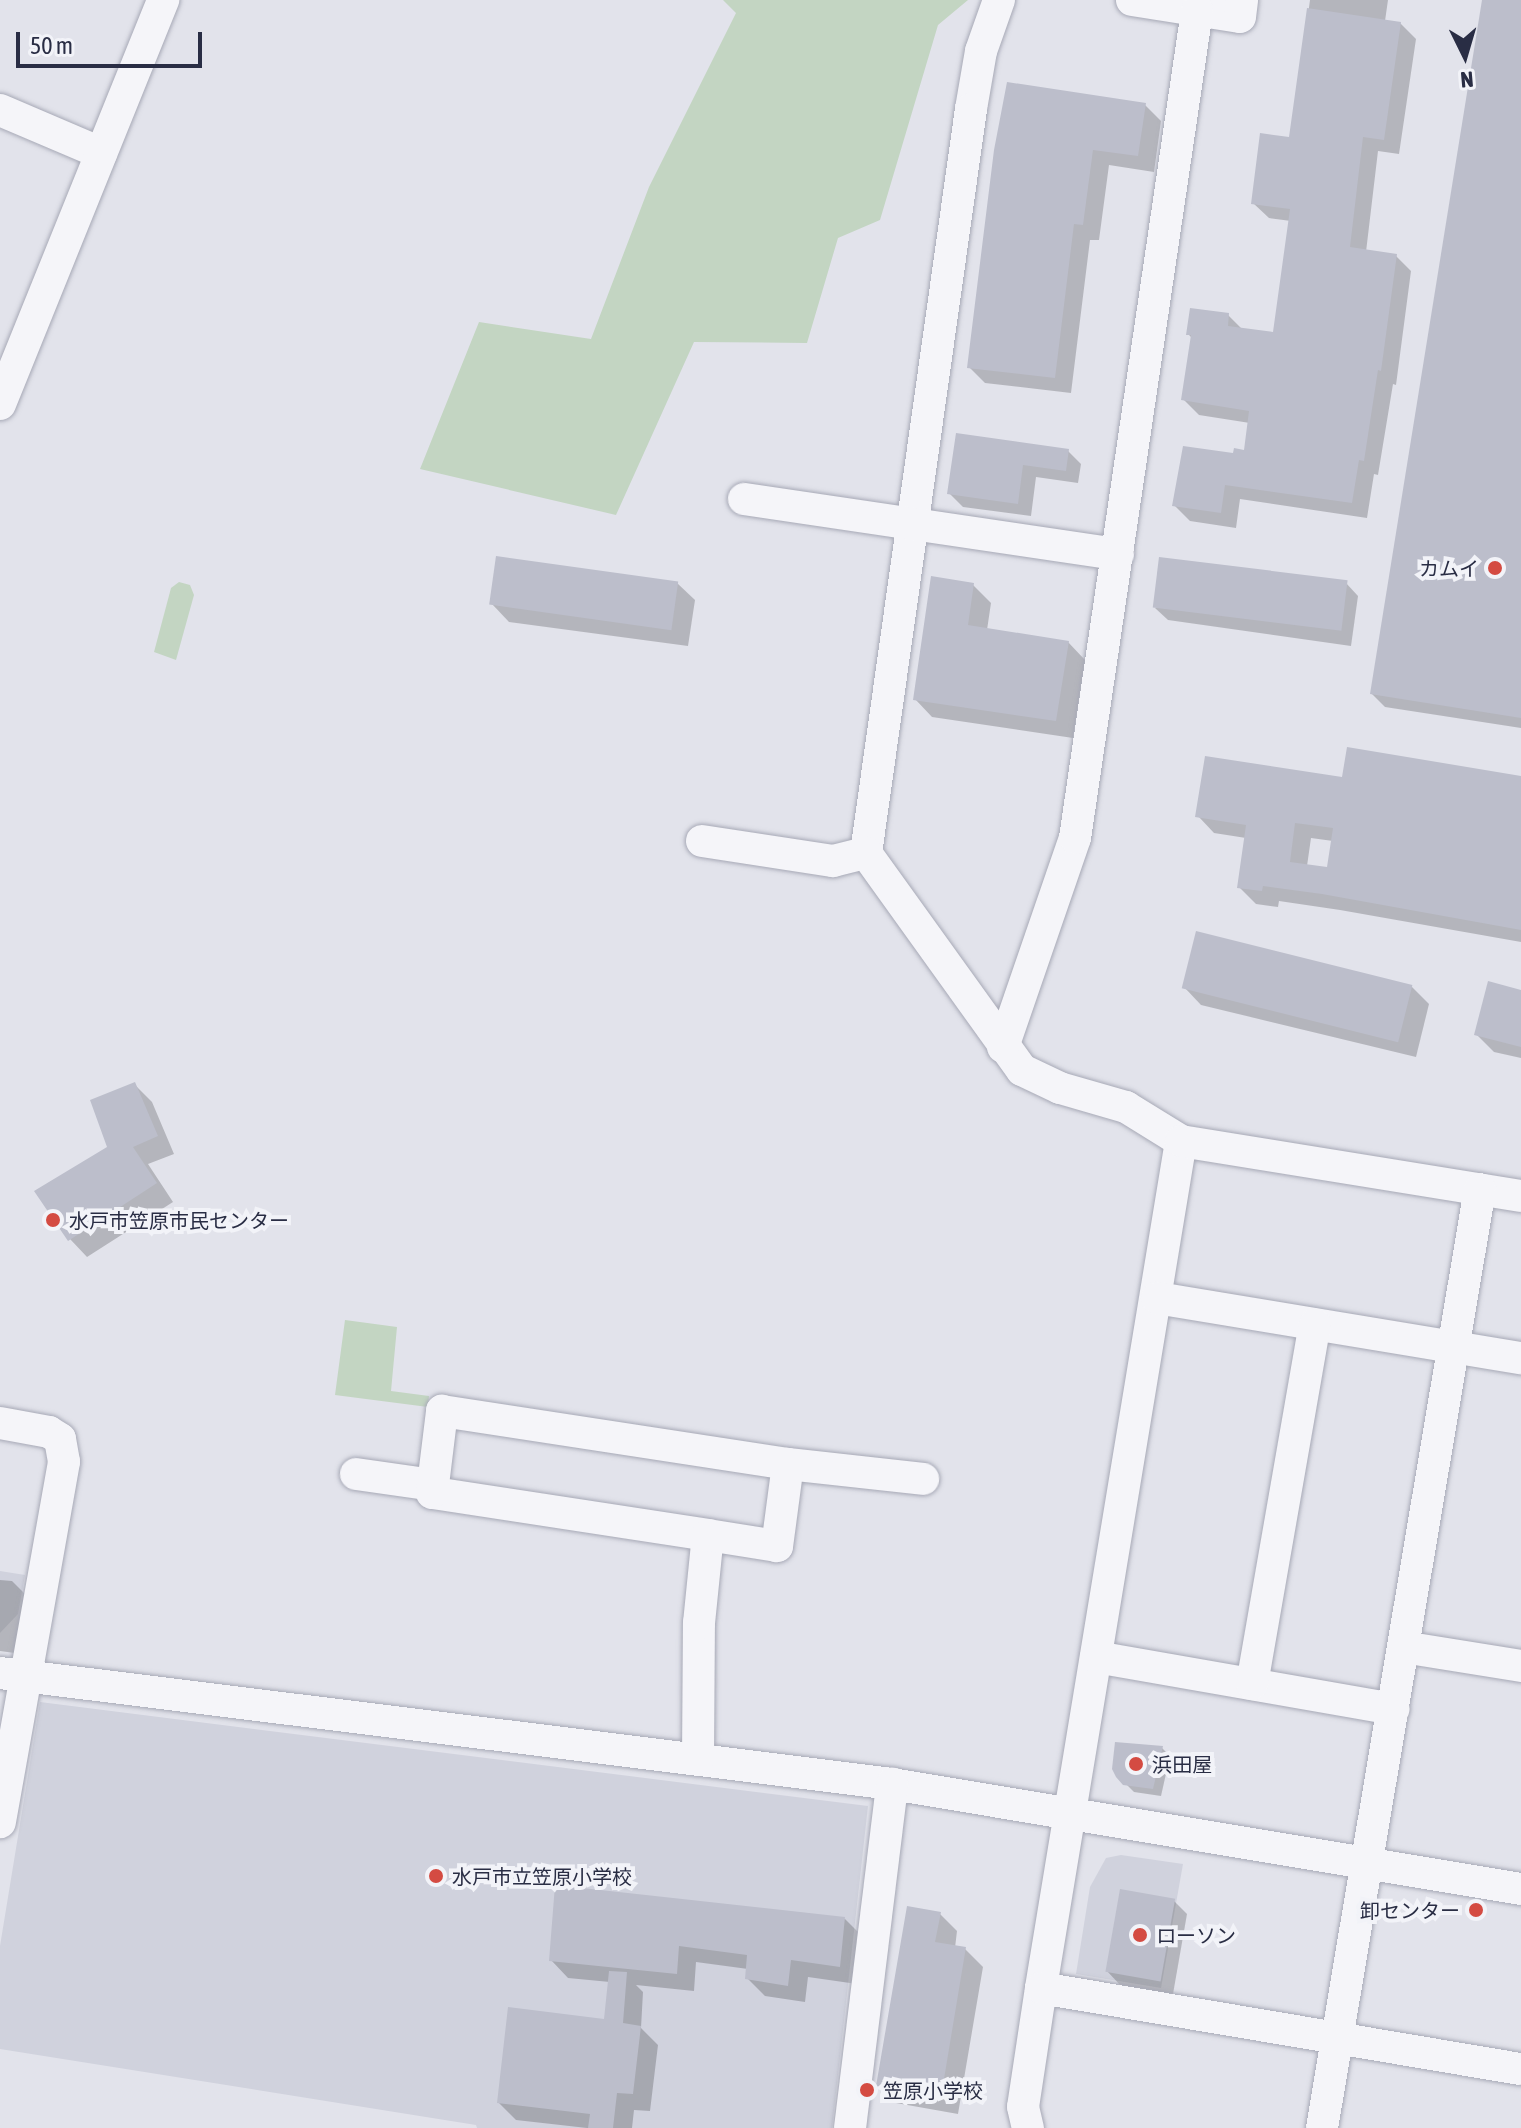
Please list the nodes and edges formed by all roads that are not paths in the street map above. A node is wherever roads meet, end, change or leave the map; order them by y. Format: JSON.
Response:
{"nodes":[{"id":1,"x":163,"y":0,"type":"edge"},
{"id":2,"x":999,"y":0,"type":"edge"},
{"id":3,"x":1132,"y":0,"type":"edge"},
{"id":4,"x":1242,"y":0,"type":"edge"},
{"id":5,"x":1197,"y":11,"type":"junction"},
{"id":6,"x":0,"y":110,"type":"edge"},
{"id":7,"x":101,"y":153,"type":"junction"},
{"id":8,"x":8,"y":363,"type":"edge"},
{"id":9,"x":0,"y":404,"type":"edge"},
{"id":10,"x":744,"y":499,"type":"dead end"},
{"id":11,"x":910,"y":523,"type":"junction"},
{"id":12,"x":1118,"y":554,"type":"junction"},
{"id":13,"x":702,"y":841,"type":"dead end"},
{"id":14,"x":866,"y":853,"type":"junction"},
{"id":15,"x":1003,"y":1047,"type":"junction"},
{"id":16,"x":1181,"y":1141,"type":"junction"},
{"id":17,"x":1480,"y":1189,"type":"junction"},
{"id":18,"x":1521,"y":1196,"type":"edge"},
{"id":19,"x":1157,"y":1298,"type":"junction"},
{"id":20,"x":1315,"y":1324,"type":"junction"},
{"id":21,"x":1453,"y":1347,"type":"junction"},
{"id":22,"x":1521,"y":1358,"type":"edge"},
{"id":23,"x":0,"y":1423,"type":"edge"},
{"id":24,"x":788,"y":1464,"type":"junction"},
{"id":25,"x":356,"y":1474,"type":"dead end"},
{"id":26,"x":923,"y":1479,"type":"dead end"},
{"id":27,"x":433,"y":1485,"type":"junction"},
{"id":28,"x":708,"y":1535,"type":"junction"},
{"id":29,"x":1403,"y":1647,"type":"junction"},
{"id":30,"x":1096,"y":1657,"type":"junction"},
{"id":31,"x":1521,"y":1666,"type":"edge"},
{"id":32,"x":12,"y":1674,"type":"edge"},
{"id":33,"x":1252,"y":1684,"type":"junction"},
{"id":34,"x":1393,"y":1709,"type":"junction"},
{"id":35,"x":698,"y":1759,"type":"junction"},
{"id":36,"x":892,"y":1784,"type":"junction"},
{"id":37,"x":1071,"y":1813,"type":"junction"},
{"id":38,"x":0,"y":1822,"type":"edge"},
{"id":39,"x":1367,"y":1862,"type":"junction"},
{"id":40,"x":1521,"y":1889,"type":"edge"},
{"id":41,"x":1041,"y":1988,"type":"junction"},
{"id":42,"x":1337,"y":2038,"type":"junction"},
{"id":43,"x":1521,"y":2069,"type":"edge"},
{"id":44,"x":850,"y":2128,"type":"edge"},
{"id":45,"x":1028,"y":2128,"type":"edge"},
{"id":46,"x":1322,"y":2128,"type":"edge"}],
"edges":[{"from":1,"to":7,"type":"street"},
{"from":2,"to":11,"type":"street"},
{"from":3,"to":5,"type":"street"},
{"from":4,"to":5,"type":"street"},
{"from":5,"to":12,"type":"street"},
{"from":6,"to":7,"type":"street"},
{"from":7,"to":8,"type":"street"},
{"from":8,"to":9,"type":"street"},
{"from":10,"to":11,"type":"street"},
{"from":11,"to":12,"type":"street"},
{"from":11,"to":14,"type":"street"},
{"from":12,"to":15,"type":"street"},
{"from":13,"to":14,"type":"street"},
{"from":14,"to":15,"type":"street"},
{"from":15,"to":16,"type":"street"},
{"from":16,"to":17,"type":"street"},
{"from":16,"to":19,"type":"street"},
{"from":17,"to":18,"type":"street"},
{"from":17,"to":21,"type":"street"},
{"from":19,"to":20,"type":"street"},
{"from":19,"to":30,"type":"street"},
{"from":20,"to":21,"type":"street"},
{"from":20,"to":33,"type":"street"},
{"from":21,"to":22,"type":"street"},
{"from":21,"to":29,"type":"street"},
{"from":23,"to":32,"type":"street"},
{"from":24,"to":26,"type":"street"},
{"from":24,"to":27,"type":"street"},
{"from":24,"to":28,"type":"street"},
{"from":25,"to":27,"type":"street"},
{"from":27,"to":28,"type":"street"},
{"from":28,"to":35,"type":"street"},
{"from":29,"to":31,"type":"street"},
{"from":29,"to":34,"type":"street"},
{"from":30,"to":33,"type":"street"},
{"from":30,"to":37,"type":"street"},
{"from":32,"to":35,"type":"street"},
{"from":32,"to":38,"type":"street"},
{"from":33,"to":34,"type":"street"},
{"from":34,"to":39,"type":"street"},
{"from":35,"to":36,"type":"street"},
{"from":36,"to":37,"type":"street"},
{"from":36,"to":44,"type":"street"},
{"from":37,"to":39,"type":"street"},
{"from":37,"to":41,"type":"street"},
{"from":39,"to":40,"type":"street"},
{"from":39,"to":42,"type":"street"},
{"from":41,"to":42,"type":"street"},
{"from":41,"to":45,"type":"street"},
{"from":42,"to":43,"type":"street"},
{"from":42,"to":46,"type":"street"}]}
